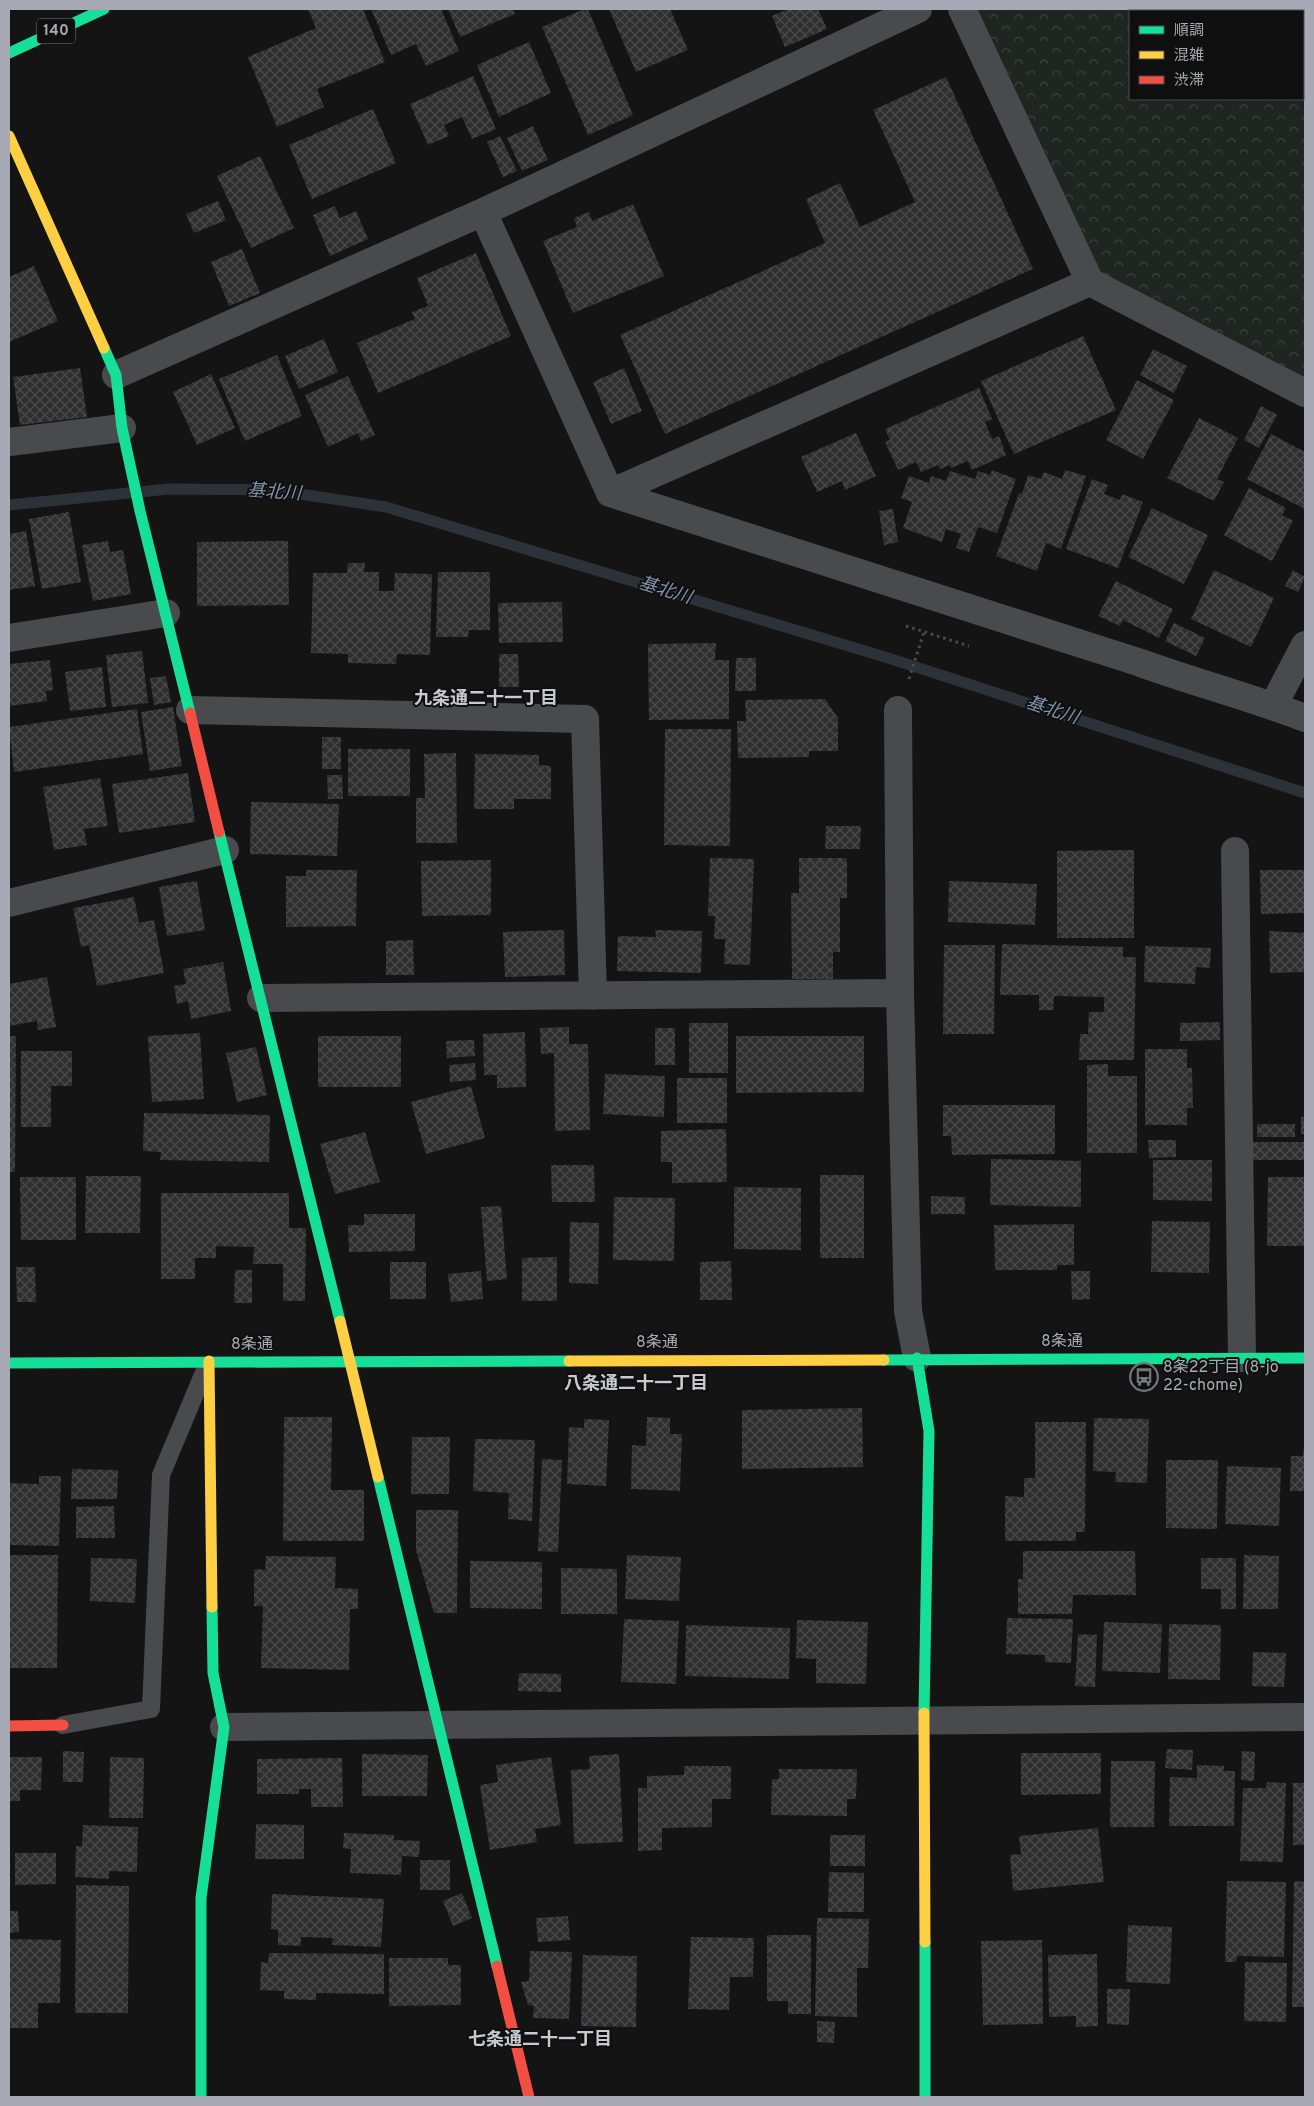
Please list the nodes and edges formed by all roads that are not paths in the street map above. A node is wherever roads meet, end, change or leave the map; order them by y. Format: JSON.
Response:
{"nodes":[{"id":1,"x":104,"y":9,"type":"edge"},
{"id":2,"x":918,"y":9,"type":"edge"},
{"id":3,"x":962,"y":9,"type":"edge"},
{"id":4,"x":9,"y":52,"type":"edge"},
{"id":5,"x":9,"y":136,"type":"edge"},
{"id":6,"x":483,"y":212,"type":"junction"},
{"id":7,"x":1090,"y":282,"type":"junction"},
{"id":8,"x":116,"y":375,"type":"junction"},
{"id":9,"x":1305,"y":393,"type":"edge"},
{"id":10,"x":122,"y":428,"type":"junction"},
{"id":11,"x":9,"y":442,"type":"edge"},
{"id":12,"x":610,"y":493,"type":"junction"},
{"id":13,"x":166,"y":613,"type":"junction"},
{"id":14,"x":9,"y":638,"type":"edge"},
{"id":15,"x":1305,"y":645,"type":"edge"},
{"id":16,"x":1273,"y":706,"type":"junction"},
{"id":17,"x":190,"y":710,"type":"junction"},
{"id":18,"x":898,"y":710,"type":"dead end"},
{"id":19,"x":1305,"y":718,"type":"edge"},
{"id":20,"x":225,"y":850,"type":"junction"},
{"id":21,"x":1235,"y":851,"type":"dead end"},
{"id":22,"x":9,"y":903,"type":"edge"},
{"id":23,"x":900,"y":993,"type":"junction"},
{"id":24,"x":593,"y":996,"type":"junction"},
{"id":25,"x":261,"y":998,"type":"junction"},
{"id":26,"x":917,"y":1358,"type":"junction"},
{"id":27,"x":1242,"y":1358,"type":"junction"},
{"id":28,"x":1305,"y":1358,"type":"edge"},
{"id":29,"x":209,"y":1361,"type":"junction"},
{"id":30,"x":350,"y":1362,"type":"junction"},
{"id":31,"x":9,"y":1363,"type":"edge"},
{"id":32,"x":1305,"y":1717,"type":"edge"},
{"id":33,"x":924,"y":1721,"type":"junction"},
{"id":34,"x":439,"y":1724,"type":"junction"},
{"id":35,"x":63,"y":1725,"type":"joint"},
{"id":36,"x":9,"y":1726,"type":"edge"},
{"id":37,"x":224,"y":1727,"type":"junction"},
{"id":38,"x":201,"y":2097,"type":"edge"},
{"id":39,"x":529,"y":2097,"type":"edge"},
{"id":40,"x":924,"y":2097,"type":"edge"}],
"edges":[{"from":1,"to":4,"type":"street","number":"140"},
{"from":2,"to":6,"type":"street"},
{"from":3,"to":7,"type":"street"},
{"from":5,"to":8,"type":"street"},
{"from":6,"to":8,"type":"street"},
{"from":6,"to":12,"type":"street"},
{"from":7,"to":9,"type":"street"},
{"from":7,"to":12,"type":"street"},
{"from":8,"to":10,"type":"street"},
{"from":10,"to":11,"type":"street"},
{"from":10,"to":13,"type":"street"},
{"from":12,"to":16,"type":"street"},
{"from":13,"to":14,"type":"street"},
{"from":13,"to":17,"type":"street"},
{"from":15,"to":16,"type":"street"},
{"from":16,"to":19,"type":"street"},
{"from":17,"to":20,"type":"street"},
{"from":17,"to":24,"type":"street"},
{"from":18,"to":23,"type":"street"},
{"from":20,"to":22,"type":"street"},
{"from":20,"to":25,"type":"street"},
{"from":21,"to":27,"type":"street"},
{"from":23,"to":24,"type":"street"},
{"from":23,"to":26,"type":"street"},
{"from":24,"to":25,"type":"street"},
{"from":25,"to":30,"type":"street"},
{"from":26,"to":27,"type":"street","name":"8条通"},
{"from":26,"to":30,"type":"street","name":"8条通"},
{"from":26,"to":33,"type":"street"},
{"from":27,"to":28,"type":"street","name":"8条通"},
{"from":29,"to":30,"type":"street","name":"8条通"},
{"from":29,"to":31,"type":"street","name":"8条通"},
{"from":29,"to":35,"type":"lane"},
{"from":29,"to":37,"type":"street"},
{"from":30,"to":34,"type":"street"},
{"from":32,"to":33,"type":"street"},
{"from":33,"to":34,"type":"street"},
{"from":33,"to":40,"type":"street"},
{"from":34,"to":37,"type":"street"},
{"from":34,"to":39,"type":"street"},
{"from":35,"to":36,"type":"street"},
{"from":37,"to":38,"type":"street"}]}
